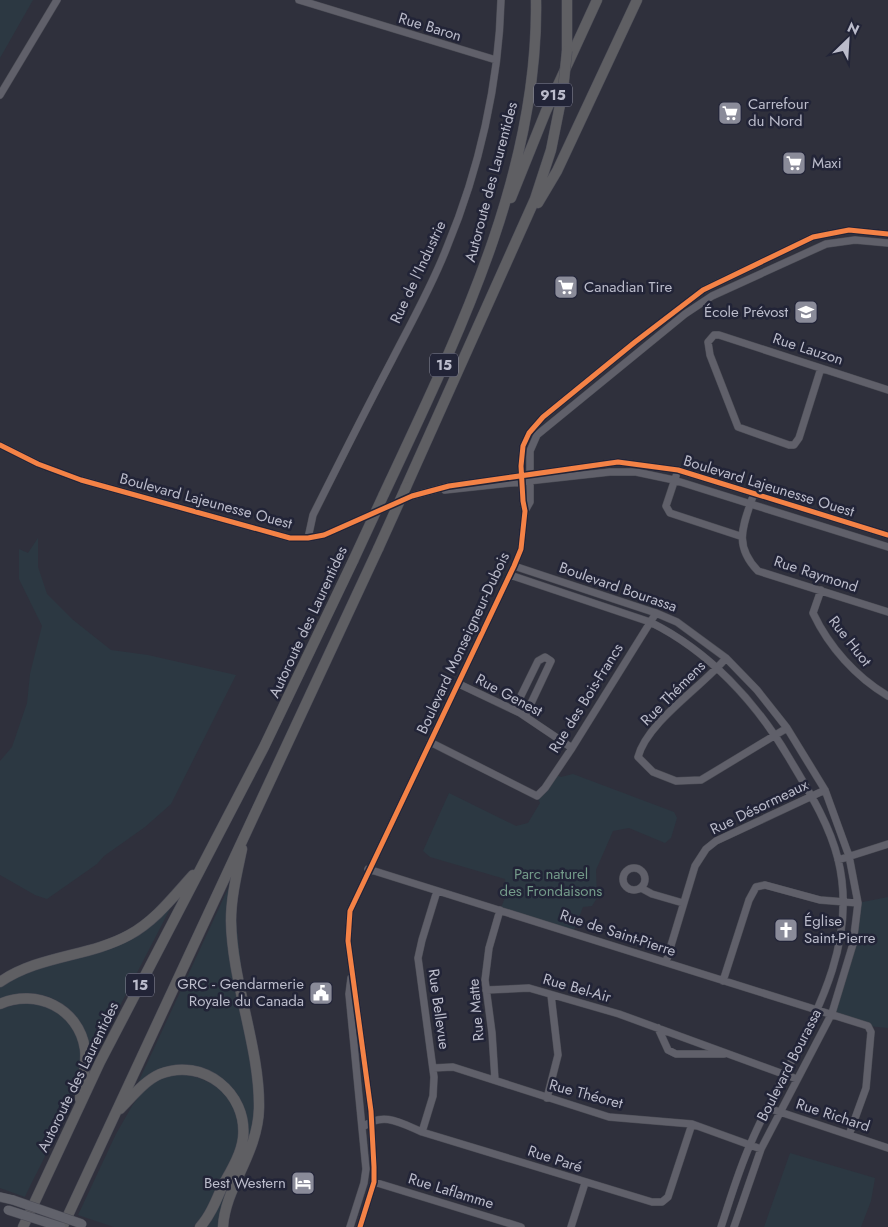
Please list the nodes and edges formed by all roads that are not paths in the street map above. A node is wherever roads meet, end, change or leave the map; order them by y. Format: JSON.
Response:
{"nodes":[{"id":1,"x":57,"y":0,"type":"edge"},
{"id":2,"x":299,"y":0,"type":"edge"},
{"id":3,"x":501,"y":0,"type":"edge"},
{"id":4,"x":536,"y":0,"type":"edge"},
{"id":5,"x":567,"y":0,"type":"edge"},
{"id":6,"x":597,"y":0,"type":"edge"},
{"id":7,"x":637,"y":0,"type":"edge"},
{"id":8,"x":496,"y":60,"type":"junction"},
{"id":9,"x":0,"y":95,"type":"edge"},
{"id":10,"x":496,"y":233,"type":"junction"},
{"id":11,"x":888,"y":234,"type":"edge"},
{"id":12,"x":519,"y":236,"type":"junction"},
{"id":13,"x":888,"y":244,"type":"edge"},
{"id":14,"x":821,"y":368,"type":"junction"},
{"id":15,"x":888,"y":390,"type":"edge"},
{"id":16,"x":0,"y":445,"type":"edge"},
{"id":17,"x":678,"y":470,"type":"junction"},
{"id":18,"x":530,"y":478,"type":"junction"},
{"id":19,"x":522,"y":479,"type":"junction"},
{"id":20,"x":674,"y":480,"type":"junction"},
{"id":21,"x":754,"y":493,"type":"junction"},
{"id":22,"x":750,"y":504,"type":"junction"},
{"id":23,"x":526,"y":509,"type":"junction"},
{"id":24,"x":888,"y":535,"type":"edge"},
{"id":25,"x":740,"y":536,"type":"junction"},
{"id":26,"x":308,"y":538,"type":"junction"},
{"id":27,"x":888,"y":547,"type":"edge"},
{"id":28,"x":514,"y":566,"type":"junction"},
{"id":29,"x":510,"y":575,"type":"junction"},
{"id":30,"x":821,"y":590,"type":"junction"},
{"id":31,"x":888,"y":612,"type":"edge"},
{"id":32,"x":656,"y":613,"type":"junction"},
{"id":33,"x":650,"y":622,"type":"junction"},
{"id":34,"x":726,"y":658,"type":"junction"},
{"id":35,"x":718,"y":668,"type":"junction"},
{"id":36,"x":459,"y":684,"type":"junction"},
{"id":37,"x":888,"y":696,"type":"edge"},
{"id":38,"x":514,"y":710,"type":"junction"},
{"id":39,"x":525,"y":716,"type":"junction"},
{"id":40,"x":787,"y":728,"type":"junction"},
{"id":41,"x":775,"y":734,"type":"junction"},
{"id":42,"x":430,"y":742,"type":"junction"},
{"id":43,"x":572,"y":748,"type":"junction"},
{"id":44,"x":825,"y":790,"type":"junction"},
{"id":45,"x":812,"y":796,"type":"junction"},
{"id":46,"x":245,"y":834,"type":"junction"},
{"id":47,"x":888,"y":844,"type":"edge"},
{"id":48,"x":849,"y":856,"type":"junction"},
{"id":49,"x":838,"y":860,"type":"junction"},
{"id":50,"x":205,"y":861,"type":"junction"},
{"id":51,"x":368,"y":869,"type":"junction"},
{"id":52,"x":641,"y":888,"type":"dead end"},
{"id":53,"x":437,"y":891,"type":"junction"},
{"id":54,"x":844,"y":902,"type":"junction"},
{"id":55,"x":684,"y":903,"type":"junction"},
{"id":56,"x":858,"y":903,"type":"junction"},
{"id":57,"x":500,"y":910,"type":"junction"},
{"id":58,"x":838,"y":952,"type":"junction"},
{"id":59,"x":850,"y":955,"type":"junction"},
{"id":60,"x":666,"y":962,"type":"junction"},
{"id":61,"x":351,"y":972,"type":"junction"},
{"id":62,"x":723,"y":981,"type":"junction"},
{"id":63,"x":0,"y":982,"type":"edge"},
{"id":64,"x":486,"y":990,"type":"junction"},
{"id":65,"x":551,"y":995,"type":"junction"},
{"id":66,"x":0,"y":1004,"type":"edge"},
{"id":67,"x":818,"y":1009,"type":"junction"},
{"id":68,"x":832,"y":1013,"type":"junction"},
{"id":69,"x":658,"y":1028,"type":"junction"},
{"id":70,"x":727,"y":1054,"type":"junction"},
{"id":71,"x":433,"y":1068,"type":"junction"},
{"id":72,"x":786,"y":1075,"type":"junction"},
{"id":73,"x":798,"y":1079,"type":"junction"},
{"id":74,"x":495,"y":1080,"type":"junction"},
{"id":75,"x":547,"y":1098,"type":"junction"},
{"id":76,"x":768,"y":1108,"type":"junction"},
{"id":77,"x":78,"y":1110,"type":"junction"},
{"id":78,"x":780,"y":1112,"type":"junction"},
{"id":79,"x":114,"y":1115,"type":"junction"},
{"id":80,"x":372,"y":1120,"type":"junction"},
{"id":81,"x":692,"y":1124,"type":"junction"},
{"id":82,"x":363,"y":1127,"type":"junction"},
{"id":83,"x":422,"y":1132,"type":"junction"},
{"id":84,"x":849,"y":1135,"type":"junction"},
{"id":85,"x":750,"y":1145,"type":"junction"},
{"id":86,"x":888,"y":1148,"type":"edge"},
{"id":87,"x":761,"y":1149,"type":"junction"},
{"id":88,"x":374,"y":1182,"type":"junction"},
{"id":89,"x":736,"y":1182,"type":"junction"},
{"id":90,"x":585,"y":1183,"type":"junction"},
{"id":91,"x":748,"y":1186,"type":"junction"},
{"id":92,"x":0,"y":1197,"type":"edge"},
{"id":93,"x":4,"y":1208,"type":"edge"},
{"id":94,"x":23,"y":1227,"type":"edge"},
{"id":95,"x":62,"y":1227,"type":"edge"},
{"id":96,"x":91,"y":1227,"type":"edge"},
{"id":97,"x":200,"y":1227,"type":"edge"},
{"id":98,"x":223,"y":1227,"type":"edge"},
{"id":99,"x":350,"y":1227,"type":"edge"},
{"id":100,"x":360,"y":1227,"type":"edge"},
{"id":101,"x":521,"y":1227,"type":"edge"},
{"id":102,"x":571,"y":1227,"type":"edge"},
{"id":103,"x":721,"y":1227,"type":"edge"},
{"id":104,"x":734,"y":1227,"type":"edge"}],
"edges":[{"from":1,"to":9,"type":"street"},
{"from":2,"to":8,"type":"street","name":"Rue Baron"},
{"from":3,"to":8,"type":"street","name":"Rue de l'Industrie"},
{"from":4,"to":10,"type":"highway","name":"Autoroute des Laurentides","number":"15"},
{"from":5,"to":12,"type":"highway","number":"15","bridge":true},
{"from":6,"to":10,"type":"highway","number":"915"},
{"from":7,"to":12,"type":"highway","number":"915"},
{"from":8,"to":26,"type":"street","name":"Rue de l'Industrie"},
{"from":10,"to":50,"type":"highway","name":"Autoroute des Laurentides","number":"15","bridge":true},
{"from":11,"to":19,"type":"street","name":"Boulevard Monseigneur-Dubois"},
{"from":12,"to":46,"type":"highway","number":"15","bridge":true},
{"from":13,"to":18,"type":"street","name":"Boulevard Monseigneur-Dubois"},
{"from":14,"to":14,"type":"street","name":"Rue Lauzon"},
{"from":14,"to":15,"type":"street","name":"Rue Lauzon"},
{"from":16,"to":26,"type":"street","name":"Boulevard Lajeunesse Ouest"},
{"from":17,"to":18,"type":"street","name":"Boulevard Lajeunesse Ouest"},
{"from":17,"to":20,"type":"street"},
{"from":17,"to":21,"type":"street","name":"Boulevard Lajeunesse Ouest"},
{"from":18,"to":19,"type":"street","name":"Boulevard Lajeunesse Ouest"},
{"from":18,"to":20,"type":"street","name":"Boulevard Lajeunesse Ouest"},
{"from":18,"to":23,"type":"street","name":"Boulevard Monseigneur-Dubois"},
{"from":19,"to":23,"type":"street","name":"Boulevard Monseigneur-Dubois"},
{"from":19,"to":26,"type":"street","name":"Boulevard Lajeunesse Ouest"},
{"from":20,"to":22,"type":"street","name":"Boulevard Lajeunesse Ouest"},
{"from":20,"to":25,"type":"street"},
{"from":21,"to":22,"type":"street"},
{"from":21,"to":24,"type":"street","name":"Boulevard Lajeunesse Ouest"},
{"from":22,"to":25,"type":"street"},
{"from":22,"to":27,"type":"street","name":"Boulevard Lajeunesse Ouest"},
{"from":23,"to":28,"type":"street","name":"Boulevard Monseigneur-Dubois"},
{"from":25,"to":30,"type":"street","name":"Rue Raymond"},
{"from":28,"to":29,"type":"street","name":"Boulevard Monseigneur-Dubois"},
{"from":28,"to":32,"type":"street","name":"Boulevard Bourassa"},
{"from":29,"to":33,"type":"street","name":"Boulevard Bourassa"},
{"from":29,"to":36,"type":"street","name":"Boulevard Monseigneur-Dubois"},
{"from":30,"to":31,"type":"street","name":"Rue Raymond"},
{"from":30,"to":37,"type":"street","name":"Rue Huot"},
{"from":32,"to":33,"type":"street","name":"Rue des Bois-Francs"},
{"from":32,"to":34,"type":"street","name":"Boulevard Bourassa"},
{"from":33,"to":35,"type":"street","name":"Boulevard Bourassa"},
{"from":33,"to":43,"type":"street","name":"Rue des Bois-Francs"},
{"from":34,"to":35,"type":"street","name":"Rue Thémens"},
{"from":34,"to":40,"type":"street","name":"Boulevard Bourassa"},
{"from":35,"to":41,"type":"street","name":"Boulevard Bourassa"},
{"from":35,"to":41,"type":"street","name":"Rue Thémens"},
{"from":36,"to":38,"type":"street","name":"Rue Genest"},
{"from":36,"to":42,"type":"street","name":"Boulevard Monseigneur-Dubois"},
{"from":38,"to":39,"type":"street","name":"Rue Genest"},
{"from":38,"to":39,"type":"street"},
{"from":39,"to":43,"type":"street","name":"Rue Genest"},
{"from":40,"to":41,"type":"street","name":"Rue Thémens"},
{"from":40,"to":44,"type":"street","name":"Boulevard Bourassa"},
{"from":41,"to":45,"type":"street","name":"Boulevard Bourassa"},
{"from":42,"to":43,"type":"street","name":"Rue des Bois-Francs"},
{"from":42,"to":51,"type":"street","name":"Boulevard Monseigneur-Dubois"},
{"from":44,"to":45,"type":"street","name":"Rue Désormeaux"},
{"from":44,"to":48,"type":"street","name":"Boulevard Bourassa"},
{"from":45,"to":49,"type":"street","name":"Boulevard Bourassa"},
{"from":45,"to":55,"type":"street","name":"Rue Désormeaux"},
{"from":46,"to":79,"type":"highway","number":"15"},
{"from":46,"to":98,"type":"highway"},
{"from":47,"to":48,"type":"street"},
{"from":48,"to":49,"type":"street"},
{"from":48,"to":56,"type":"street","name":"Boulevard Bourassa"},
{"from":49,"to":54,"type":"street","name":"Boulevard Bourassa"},
{"from":50,"to":63,"type":"highway"},
{"from":50,"to":77,"type":"highway","name":"Autoroute des Laurentides","number":"15"},
{"from":51,"to":53,"type":"street","name":"Rue de Saint-Pierre"},
{"from":51,"to":61,"type":"street","name":"Boulevard Monseigneur-Dubois"},
{"from":52,"to":55,"type":"street"},
{"from":53,"to":57,"type":"street","name":"Rue de Saint-Pierre"},
{"from":53,"to":71,"type":"street","name":"Rue Bellevue"},
{"from":54,"to":56,"type":"street"},
{"from":54,"to":58,"type":"street","name":"Boulevard Bourassa"},
{"from":54,"to":62,"type":"street"},
{"from":55,"to":60,"type":"street","name":"Rue Désormeaux"},
{"from":56,"to":59,"type":"street","name":"Boulevard Bourassa"},
{"from":57,"to":60,"type":"street","name":"Rue de Saint-Pierre"},
{"from":57,"to":64,"type":"street","name":"Rue Matte"},
{"from":58,"to":59,"type":"street"},
{"from":58,"to":67,"type":"street","name":"Boulevard Bourassa"},
{"from":59,"to":68,"type":"street","name":"Boulevard Bourassa"},
{"from":60,"to":62,"type":"street","name":"Rue de Saint-Pierre"},
{"from":61,"to":80,"type":"street","name":"Boulevard Monseigneur-Dubois"},
{"from":61,"to":82,"type":"street","name":"Boulevard Monseigneur-Dubois"},
{"from":62,"to":67,"type":"street","name":"Rue de Saint-Pierre"},
{"from":64,"to":65,"type":"street","name":"Rue Bel-Air"},
{"from":64,"to":74,"type":"street","name":"Rue Matte"},
{"from":65,"to":69,"type":"street","name":"Rue Bel-Air"},
{"from":65,"to":75,"type":"street"},
{"from":66,"to":77,"type":"highway"},
{"from":67,"to":68,"type":"street","name":"Rue de Saint-Pierre"},
{"from":67,"to":72,"type":"street","name":"Boulevard Bourassa"},
{"from":68,"to":73,"type":"street","name":"Boulevard Bourassa"},
{"from":68,"to":84,"type":"street","name":"Rue de Saint-Pierre"},
{"from":69,"to":70,"type":"street","name":"Rue Bel-Air"},
{"from":69,"to":70,"type":"street","name":"Rue Bel-Air"},
{"from":70,"to":72,"type":"street","name":"Rue Bel-Air"},
{"from":71,"to":74,"type":"street","name":"Rue Théoret"},
{"from":71,"to":83,"type":"street","name":"Rue Bellevue"},
{"from":72,"to":73,"type":"street","name":"Rue Bel-Air"},
{"from":72,"to":76,"type":"street","name":"Boulevard Bourassa"},
{"from":73,"to":78,"type":"street","name":"Boulevard Bourassa"},
{"from":74,"to":75,"type":"street","name":"Rue Théoret"},
{"from":75,"to":81,"type":"street","name":"Rue Théoret"},
{"from":76,"to":78,"type":"street","name":"Rue Richard"},
{"from":76,"to":85,"type":"street","name":"Boulevard Bourassa"},
{"from":77,"to":94,"type":"highway","name":"Autoroute des Laurentides","number":"15"},
{"from":78,"to":84,"type":"street","name":"Rue Richard"},
{"from":78,"to":87,"type":"street","name":"Boulevard Bourassa"},
{"from":79,"to":95,"type":"highway","number":"15"},
{"from":79,"to":97,"type":"highway"},
{"from":80,"to":82,"type":"street"},
{"from":80,"to":83,"type":"street","name":"Rue Paré"},
{"from":80,"to":88,"type":"street","name":"Boulevard Monseigneur-Dubois"},
{"from":81,"to":85,"type":"street","name":"Rue Théoret"},
{"from":81,"to":90,"type":"street","name":"Rue Paré"},
{"from":82,"to":99,"type":"street","name":"Boulevard Monseigneur-Dubois"},
{"from":83,"to":90,"type":"street","name":"Rue Paré"},
{"from":84,"to":86,"type":"street","name":"Rue Richard"},
{"from":85,"to":87,"type":"street","name":"Rue Théoret"},
{"from":85,"to":89,"type":"street","name":"Boulevard Bourassa"},
{"from":87,"to":91,"type":"street","name":"Boulevard Bourassa"},
{"from":88,"to":100,"type":"street","name":"Boulevard Monseigneur-Dubois"},
{"from":88,"to":101,"type":"street","name":"Rue Laflamme"},
{"from":89,"to":91,"type":"street"},
{"from":89,"to":103,"type":"street","name":"Boulevard Bourassa"},
{"from":90,"to":102,"type":"street"},
{"from":91,"to":104,"type":"street","name":"Boulevard Bourassa"},
{"from":92,"to":96,"type":"main road","bridge":true},
{"from":93,"to":95,"type":"main road","bridge":true}]}
